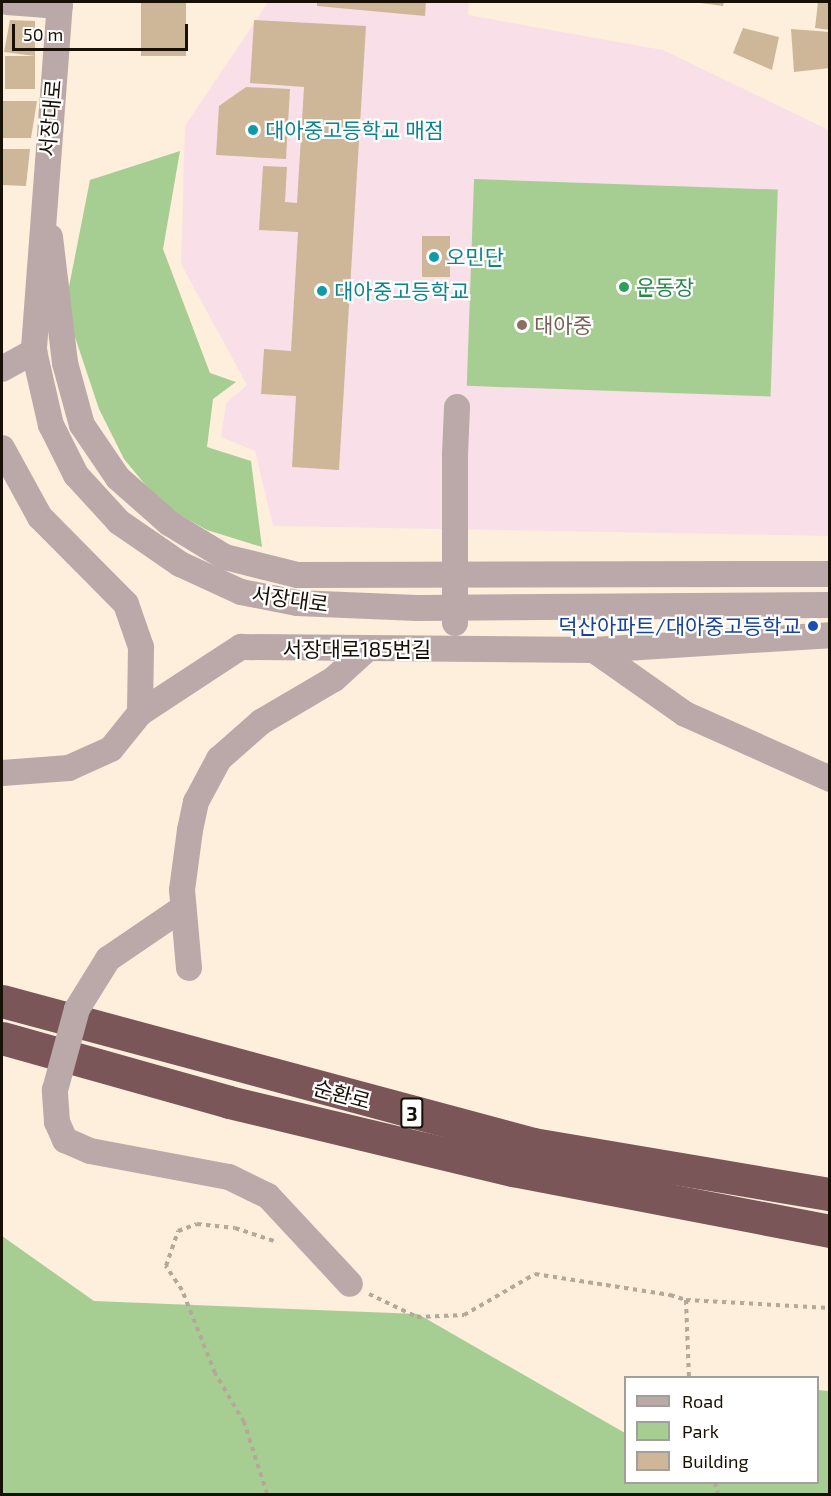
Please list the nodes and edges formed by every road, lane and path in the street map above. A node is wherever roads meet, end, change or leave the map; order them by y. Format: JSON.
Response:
{"nodes":[{"id":1,"x":7,"y":2,"type":"edge"},
{"id":2,"x":60,"y":4,"type":"edge"},
{"id":3,"x":44,"y":198,"type":"junction"},
{"id":4,"x":34,"y":351,"type":"junction"},
{"id":5,"x":2,"y":369,"type":"edge"},
{"id":6,"x":457,"y":407,"type":"dead end"},
{"id":7,"x":2,"y":448,"type":"edge"},
{"id":8,"x":830,"y":574,"type":"edge"},
{"id":9,"x":830,"y":605,"type":"edge"},
{"id":10,"x":795,"y":607,"type":"junction"},
{"id":11,"x":830,"y":613,"type":"edge"},
{"id":12,"x":830,"y":635,"type":"edge"},
{"id":13,"x":458,"y":649,"type":"junction"},
{"id":14,"x":366,"y":650,"type":"junction"},
{"id":15,"x":594,"y":650,"type":"junction"},
{"id":16,"x":140,"y":713,"type":"junction"},
{"id":17,"x":2,"y":773,"type":"edge"},
{"id":18,"x":830,"y":779,"type":"edge"},
{"id":19,"x":183,"y":908,"type":"junction"},
{"id":20,"x":189,"y":968,"type":"dead end"},
{"id":21,"x":2,"y":1001,"type":"edge"},
{"id":22,"x":2,"y":1038,"type":"edge"},
{"id":23,"x":830,"y":1194,"type":"edge"},
{"id":24,"x":830,"y":1231,"type":"edge"},
{"id":25,"x":288,"y":1246,"type":"dead end"},
{"id":26,"x":350,"y":1284,"type":"joint"},
{"id":27,"x":686,"y":1300,"type":"junction"},
{"id":28,"x":830,"y":1308,"type":"edge"},
{"id":29,"x":689,"y":1376,"type":"edge"},
{"id":30,"x":267,"y":1494,"type":"edge"}],
"edges":[{"from":1,"to":2,"type":"street"},
{"from":2,"to":3,"type":"street","name":"서장대로"},
{"from":3,"to":4,"type":"street","name":"서장대로"},
{"from":3,"to":8,"type":"street","name":"서장대로"},
{"from":4,"to":5,"type":"street"},
{"from":4,"to":10,"type":"street","name":"서장대로"},
{"from":6,"to":13,"type":"street","bridge":true},
{"from":7,"to":16,"type":"street"},
{"from":9,"to":10,"type":"street","name":"서장대로"},
{"from":10,"to":11,"type":"street"},
{"from":12,"to":15,"type":"street","name":"서장대로185번길"},
{"from":13,"to":14,"type":"street","name":"서장대로185번길"},
{"from":13,"to":15,"type":"street","name":"서장대로185번길"},
{"from":14,"to":16,"type":"street","name":"서장대로185번길"},
{"from":14,"to":19,"type":"street"},
{"from":15,"to":18,"type":"street"},
{"from":16,"to":17,"type":"street","name":"서장대로185번길"},
{"from":19,"to":20,"type":"street"},
{"from":19,"to":26,"type":"street","bridge":true},
{"from":21,"to":23,"type":"highway","name":"순환로","number":"3"},
{"from":22,"to":24,"type":"highway","name":"순환로","number":"3"},
{"from":25,"to":30,"type":"path"},
{"from":26,"to":27,"type":"path"},
{"from":27,"to":28,"type":"path"},
{"from":27,"to":29,"type":"path"}]}
